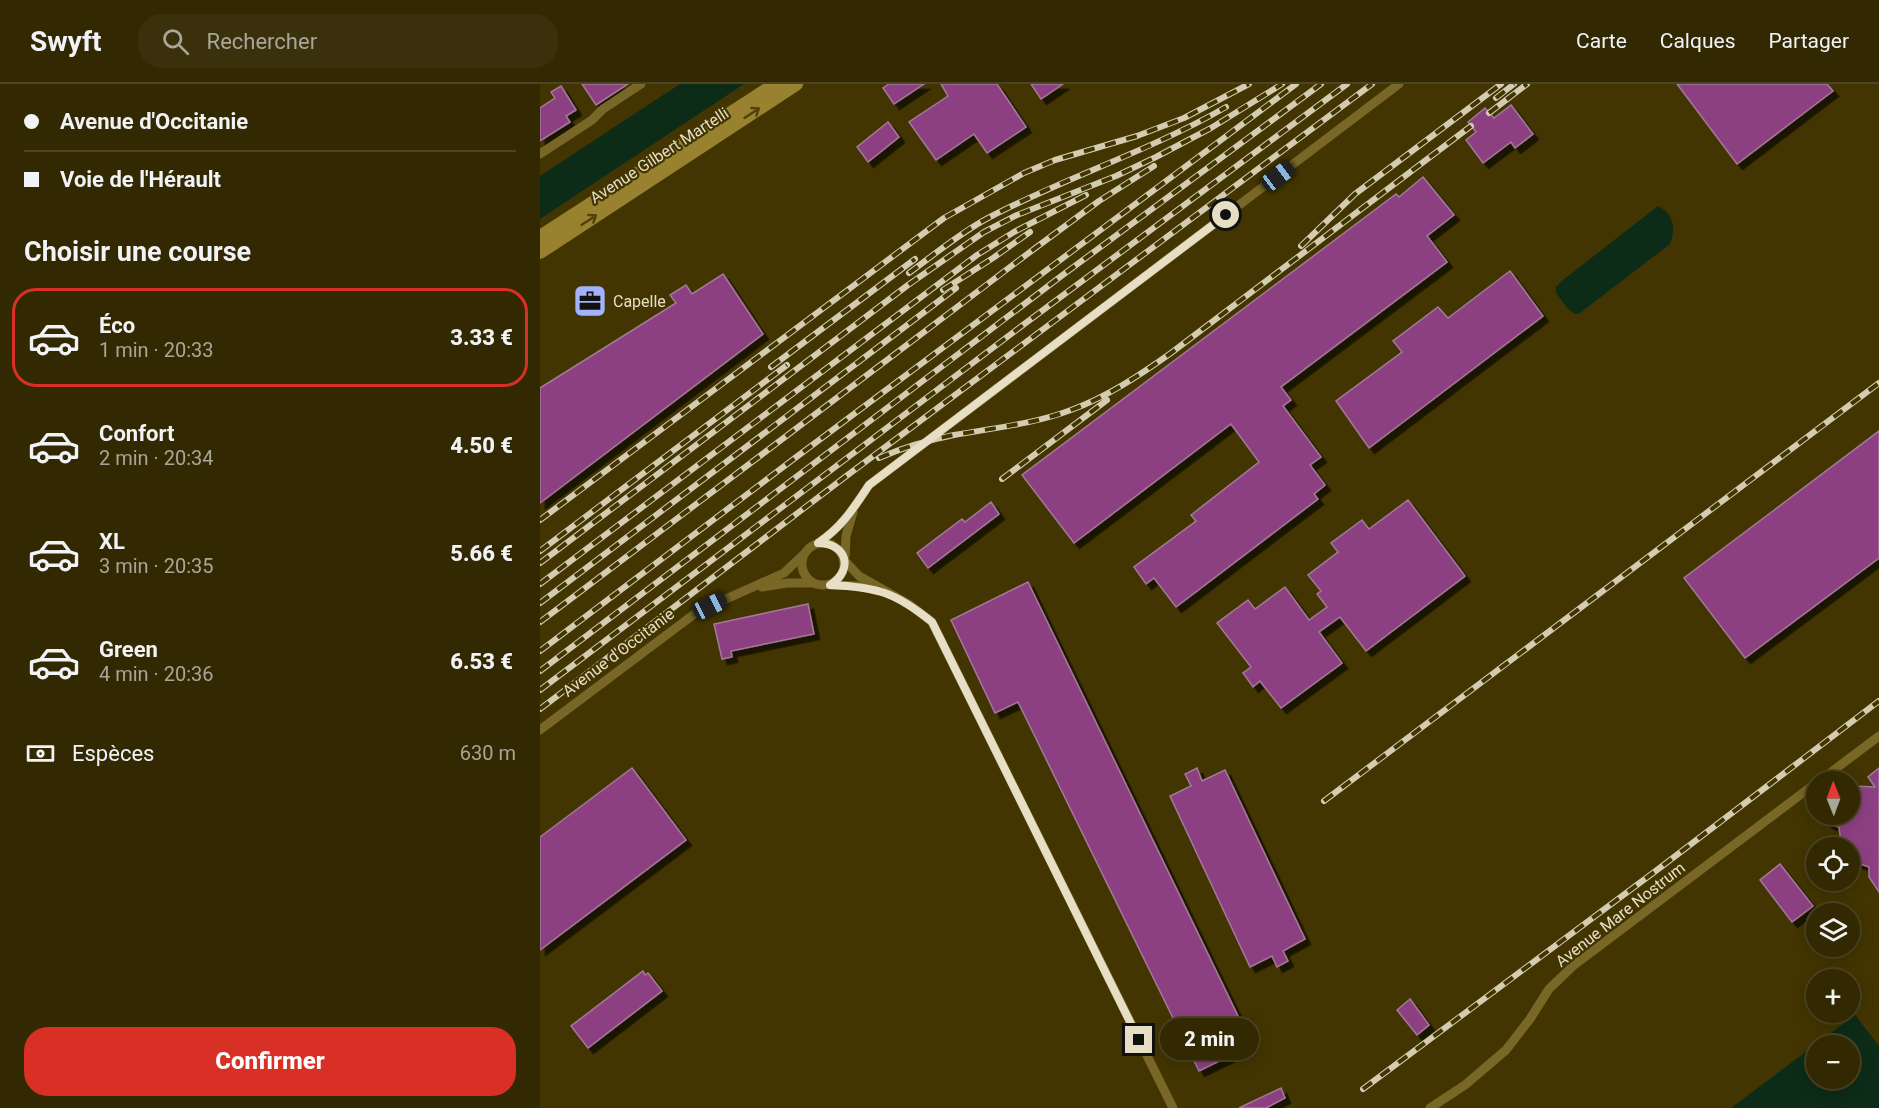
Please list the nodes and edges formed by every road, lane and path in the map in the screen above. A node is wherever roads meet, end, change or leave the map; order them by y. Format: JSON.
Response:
{"nodes":[{"id":1,"x":641,"y":84,"type":"edge"},
{"id":2,"x":776,"y":84,"type":"edge"},
{"id":3,"x":796,"y":84,"type":"edge"},
{"id":4,"x":1400,"y":84,"type":"edge"},
{"id":5,"x":540,"y":154,"type":"edge"},
{"id":6,"x":540,"y":237,"type":"edge"},
{"id":7,"x":540,"y":252,"type":"edge"},
{"id":8,"x":853,"y":509,"type":"junction"},
{"id":9,"x":818,"y":543,"type":"junction"},
{"id":10,"x":803,"y":555,"type":"junction"},
{"id":11,"x":845,"y":560,"type":"junction"},
{"id":12,"x":813,"y":583,"type":"junction"},
{"id":13,"x":830,"y":585,"type":"junction"},
{"id":14,"x":750,"y":589,"type":"junction"},
{"id":15,"x":889,"y":593,"type":"junction"},
{"id":16,"x":540,"y":730,"type":"edge"},
{"id":17,"x":1879,"y":736,"type":"edge"},
{"id":18,"x":1832,"y":771,"type":"edge"},
{"id":19,"x":1806,"y":790,"type":"edge"},
{"id":20,"x":1173,"y":1108,"type":"edge"},
{"id":21,"x":1430,"y":1108,"type":"edge"}],
"edges":[{"from":1,"to":5,"type":"street"},
{"from":2,"to":6,"type":"main road","name":"Avenue Gilbert Martelli"},
{"from":7,"to":3,"type":"main road","name":"Avenue Gilbert Martelli","one_way":true},
{"from":4,"to":8,"type":"street","name":"Avenue d'Occitanie"},
{"from":8,"to":9,"type":"street","name":"Avenue d'Occitanie"},
{"from":8,"to":11,"type":"street","name":"Avenue d'Occitanie"},
{"from":9,"to":10,"type":"street","name":"Avenue d'Occitanie"},
{"from":9,"to":11,"type":"street"},
{"from":10,"to":12,"type":"street"},
{"from":10,"to":14,"type":"street","name":"Avenue d'Occitanie"},
{"from":11,"to":13,"type":"street","name":"Avenue d'Occitanie"},
{"from":11,"to":15,"type":"street"},
{"from":12,"to":13,"type":"street","name":"Avenue d'Occitanie"},
{"from":12,"to":14,"type":"street","name":"Avenue d'Occitanie"},
{"from":13,"to":15,"type":"street"},
{"from":14,"to":16,"type":"street","name":"Avenue d'Occitanie"},
{"from":15,"to":20,"type":"street"},
{"from":17,"to":18,"type":"street","name":"Avenue Mare Nostrum"},
{"from":19,"to":21,"type":"street","name":"Avenue Mare Nostrum"}]}
